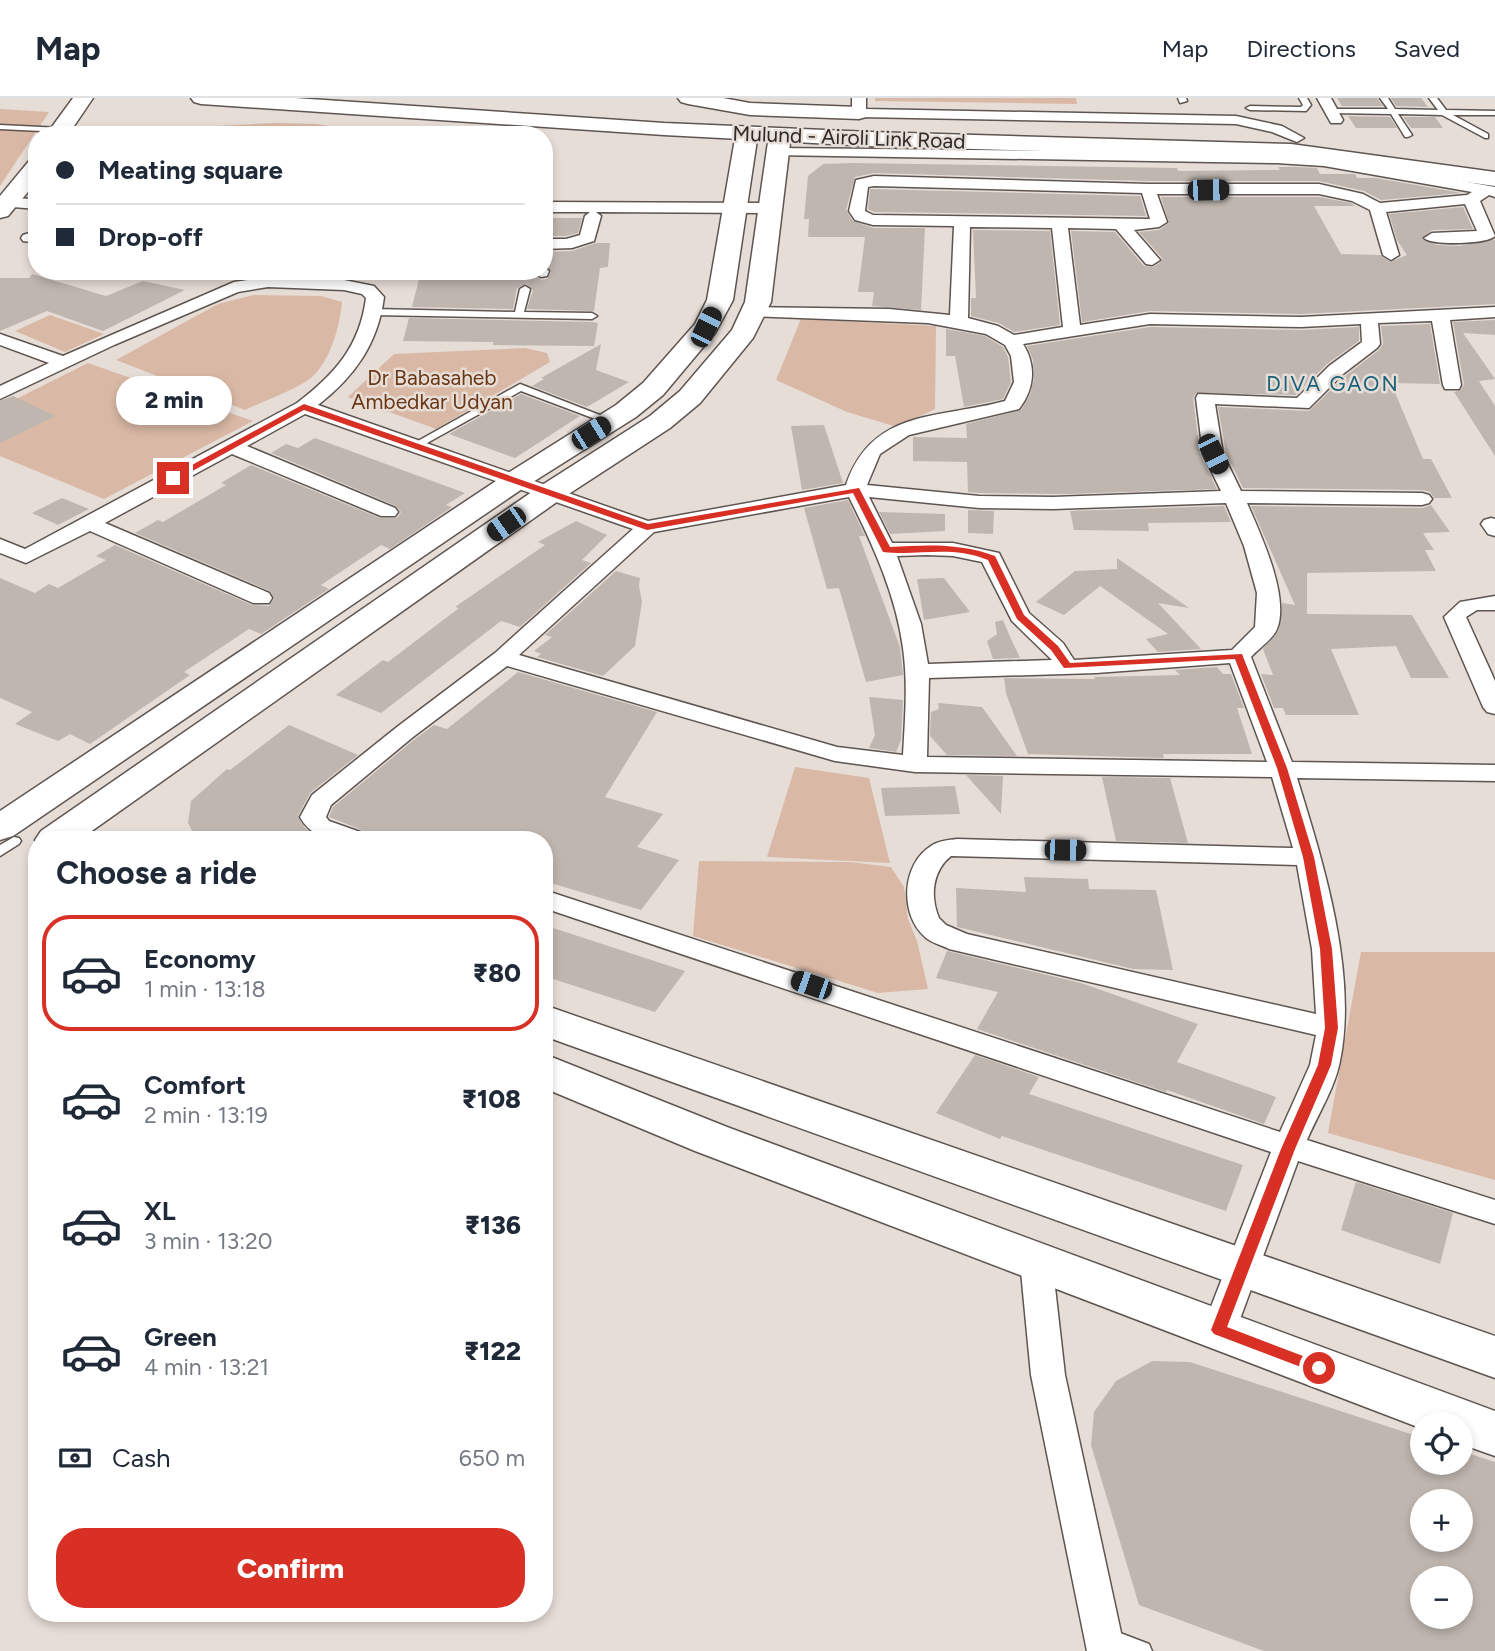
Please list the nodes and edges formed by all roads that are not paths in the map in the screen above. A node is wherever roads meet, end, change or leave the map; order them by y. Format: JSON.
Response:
{"nodes":[{"id":1,"x":83,"y":98,"type":"edge"},
{"id":2,"x":201,"y":98,"type":"edge"},
{"id":3,"x":384,"y":98,"type":"edge"},
{"id":4,"x":688,"y":98,"type":"edge"},
{"id":5,"x":1303,"y":98,"type":"edge"},
{"id":6,"x":1384,"y":98,"type":"edge"},
{"id":7,"x":1433,"y":98,"type":"edge"},
{"id":8,"x":106,"y":99,"type":"edge"},
{"id":9,"x":859,"y":106,"type":"edge"},
{"id":10,"x":1250,"y":108,"type":"dead end"},
{"id":11,"x":1330,"y":110,"type":"edge"},
{"id":12,"x":1393,"y":112,"type":"junction"},
{"id":13,"x":1443,"y":112,"type":"junction"},
{"id":14,"x":1495,"y":113,"type":"edge"},
{"id":15,"x":667,"y":123,"type":"junction"},
{"id":16,"x":62,"y":126,"type":"edge"},
{"id":17,"x":87,"y":126,"type":"edge"},
{"id":18,"x":0,"y":127,"type":"edge"},
{"id":19,"x":28,"y":129,"type":"edge"},
{"id":20,"x":747,"y":133,"type":"junction"},
{"id":21,"x":1408,"y":135,"type":"dead end"},
{"id":22,"x":1297,"y":138,"type":"junction"},
{"id":23,"x":778,"y":143,"type":"junction"},
{"id":24,"x":1473,"y":149,"type":"joint"},
{"id":25,"x":1493,"y":187,"type":"edge"},
{"id":26,"x":1148,"y":189,"type":"junction"},
{"id":27,"x":28,"y":198,"type":"edge"},
{"id":28,"x":1471,"y":199,"type":"junction"},
{"id":29,"x":1025,"y":205,"type":"junction"},
{"id":30,"x":553,"y":206,"type":"edge"},
{"id":31,"x":735,"y":208,"type":"junction"},
{"id":32,"x":770,"y":208,"type":"junction"},
{"id":33,"x":1377,"y":208,"type":"junction"},
{"id":34,"x":23,"y":216,"type":"edge"},
{"id":35,"x":593,"y":216,"type":"dead end"},
{"id":36,"x":962,"y":223,"type":"junction"},
{"id":37,"x":1060,"y":225,"type":"junction"},
{"id":38,"x":1121,"y":225,"type":"junction"},
{"id":39,"x":1491,"y":236,"type":"edge"},
{"id":40,"x":1432,"y":238,"type":"dead end"},
{"id":41,"x":553,"y":254,"type":"edge"},
{"id":42,"x":1391,"y":255,"type":"dead end"},
{"id":43,"x":1152,"y":260,"type":"dead end"},
{"id":44,"x":232,"y":280,"type":"edge"},
{"id":45,"x":245,"y":280,"type":"edge"},
{"id":46,"x":307,"y":280,"type":"edge"},
{"id":47,"x":350,"y":280,"type":"edge"},
{"id":48,"x":525,"y":289,"type":"dead end"},
{"id":49,"x":373,"y":312,"type":"junction"},
{"id":50,"x":753,"y":312,"type":"junction"},
{"id":51,"x":1495,"y":312,"type":"edge"},
{"id":52,"x":519,"y":314,"type":"junction"},
{"id":53,"x":1440,"y":315,"type":"junction"},
{"id":54,"x":592,"y":316,"type":"dead end"},
{"id":55,"x":1369,"y":318,"type":"junction"},
{"id":56,"x":959,"y":322,"type":"junction"},
{"id":57,"x":1072,"y":330,"type":"junction"},
{"id":58,"x":0,"y":339,"type":"edge"},
{"id":59,"x":1011,"y":341,"type":"junction"},
{"id":60,"x":64,"y":362,"type":"junction"},
{"id":61,"x":1452,"y":385,"type":"dead end"},
{"id":62,"x":0,"y":393,"type":"edge"},
{"id":63,"x":304,"y":407,"type":"junction"},
{"id":64,"x":610,"y":421,"type":"junction"},
{"id":65,"x":230,"y":446,"type":"junction"},
{"id":66,"x":414,"y":446,"type":"junction"},
{"id":67,"x":515,"y":481,"type":"junction"},
{"id":68,"x":855,"y":490,"type":"junction"},
{"id":69,"x":550,"y":493,"type":"junction"},
{"id":70,"x":1234,"y":497,"type":"junction"},
{"id":71,"x":1422,"y":499,"type":"dead end"},
{"id":72,"x":388,"y":512,"type":"dead end"},
{"id":73,"x":89,"y":523,"type":"junction"},
{"id":74,"x":1495,"y":524,"type":"edge"},
{"id":75,"x":647,"y":527,"type":"junction"},
{"id":76,"x":1495,"y":530,"type":"edge"},
{"id":77,"x":887,"y":550,"type":"junction"},
{"id":78,"x":5,"y":552,"type":"edge"},
{"id":79,"x":261,"y":598,"type":"dead end"},
{"id":80,"x":1495,"y":603,"type":"edge"},
{"id":81,"x":1239,"y":656,"type":"junction"},
{"id":82,"x":503,"y":658,"type":"junction"},
{"id":83,"x":1067,"y":666,"type":"junction"},
{"id":84,"x":918,"y":671,"type":"junction"},
{"id":85,"x":1495,"y":707,"type":"edge"},
{"id":86,"x":915,"y":764,"type":"junction"},
{"id":87,"x":1282,"y":768,"type":"junction"},
{"id":88,"x":1495,"y":773,"type":"edge"},
{"id":89,"x":36,"y":831,"type":"edge"},
{"id":90,"x":37,"y":831,"type":"edge"},
{"id":91,"x":329,"y":831,"type":"edge"},
{"id":92,"x":1309,"y":857,"type":"junction"},
{"id":93,"x":553,"y":902,"type":"edge"},
{"id":94,"x":553,"y":1023,"type":"edge"},
{"id":95,"x":1331,"y":1028,"type":"junction"},
{"id":96,"x":553,"y":1074,"type":"edge"},
{"id":97,"x":1288,"y":1149,"type":"junction"},
{"id":98,"x":1495,"y":1212,"type":"edge"},
{"id":99,"x":1036,"y":1261,"type":"junction"},
{"id":100,"x":1244,"y":1267,"type":"junction"},
{"id":101,"x":1219,"y":1330,"type":"junction"},
{"id":102,"x":1495,"y":1357,"type":"edge"},
{"id":103,"x":1495,"y":1434,"type":"edge"},
{"id":104,"x":1104,"y":1644,"type":"edge"},
{"id":105,"x":1142,"y":1651,"type":"edge"}],
"edges":[{"from":1,"to":16,"type":"street"},
{"from":2,"to":15,"type":"street","name":"Mulund - Airoli Link Road"},
{"from":3,"to":15,"type":"street","name":"Mulund - Airoli Link Road"},
{"from":4,"to":9,"type":"street"},
{"from":5,"to":10,"type":"lane"},
{"from":6,"to":12,"type":"lane"},
{"from":7,"to":13,"type":"lane"},
{"from":8,"to":17,"type":"street"},
{"from":9,"to":22,"type":"street"},
{"from":11,"to":12,"type":"lane"},
{"from":12,"to":13,"type":"lane"},
{"from":12,"to":21,"type":"lane"},
{"from":13,"to":14,"type":"lane"},
{"from":13,"to":24,"type":"lane"},
{"from":15,"to":20,"type":"street","name":"Mulund - Airoli Link Road"},
{"from":15,"to":22,"type":"street","name":"Mulund - Airoli Link Road"},
{"from":18,"to":19,"type":"lane"},
{"from":20,"to":23,"type":"street","name":"Mulund - Airoli Link Road"},
{"from":20,"to":31,"type":"street"},
{"from":22,"to":24,"type":"street","name":"Mulund - Airoli Link Road"},
{"from":23,"to":25,"type":"street","name":"Mulund - Airoli Link Road"},
{"from":23,"to":32,"type":"street"},
{"from":25,"to":28,"type":"street"},
{"from":26,"to":29,"type":"street"},
{"from":26,"to":33,"type":"street"},
{"from":26,"to":38,"type":"street"},
{"from":27,"to":34,"type":"street"},
{"from":28,"to":33,"type":"street"},
{"from":28,"to":39,"type":"street"},
{"from":29,"to":36,"type":"street"},
{"from":29,"to":36,"type":"street"},
{"from":29,"to":37,"type":"street"},
{"from":30,"to":31,"type":"street"},
{"from":31,"to":32,"type":"street"},
{"from":31,"to":64,"type":"street"},
{"from":32,"to":50,"type":"street"},
{"from":33,"to":42,"type":"street"},
{"from":35,"to":41,"type":"street"},
{"from":36,"to":56,"type":"street"},
{"from":37,"to":38,"type":"street"},
{"from":37,"to":57,"type":"street"},
{"from":38,"to":43,"type":"street"},
{"from":39,"to":40,"type":"street"},
{"from":44,"to":60,"type":"street"},
{"from":45,"to":46,"type":"street"},
{"from":47,"to":49,"type":"street"},
{"from":48,"to":52,"type":"lane"},
{"from":49,"to":52,"type":"lane"},
{"from":49,"to":63,"type":"street"},
{"from":50,"to":56,"type":"street"},
{"from":50,"to":69,"type":"street"},
{"from":51,"to":53,"type":"street"},
{"from":52,"to":54,"type":"lane"},
{"from":53,"to":55,"type":"street"},
{"from":53,"to":61,"type":"street"},
{"from":55,"to":57,"type":"street"},
{"from":55,"to":70,"type":"street"},
{"from":56,"to":59,"type":"street"},
{"from":57,"to":59,"type":"street"},
{"from":58,"to":60,"type":"street"},
{"from":59,"to":68,"type":"street"},
{"from":60,"to":62,"type":"street"},
{"from":63,"to":65,"type":"street"},
{"from":63,"to":66,"type":"street"},
{"from":64,"to":66,"type":"lane"},
{"from":64,"to":67,"type":"street"},
{"from":65,"to":72,"type":"street"},
{"from":65,"to":73,"type":"street"},
{"from":66,"to":67,"type":"street"},
{"from":67,"to":69,"type":"street"},
{"from":67,"to":89,"type":"street"},
{"from":68,"to":70,"type":"street"},
{"from":68,"to":75,"type":"street"},
{"from":68,"to":77,"type":"street"},
{"from":69,"to":75,"type":"street"},
{"from":69,"to":90,"type":"street"},
{"from":70,"to":71,"type":"street"},
{"from":70,"to":81,"type":"street"},
{"from":73,"to":78,"type":"street"},
{"from":73,"to":79,"type":"street"},
{"from":74,"to":76,"type":"street"},
{"from":75,"to":82,"type":"street"},
{"from":77,"to":83,"type":"street"},
{"from":77,"to":84,"type":"street"},
{"from":80,"to":85,"type":"street"},
{"from":81,"to":83,"type":"street"},
{"from":81,"to":87,"type":"street"},
{"from":82,"to":86,"type":"street"},
{"from":82,"to":91,"type":"street"},
{"from":83,"to":84,"type":"street"},
{"from":84,"to":86,"type":"street"},
{"from":86,"to":87,"type":"street"},
{"from":87,"to":88,"type":"street"},
{"from":87,"to":92,"type":"street"},
{"from":92,"to":95,"type":"street"},
{"from":92,"to":95,"type":"street"},
{"from":93,"to":97,"type":"street"},
{"from":94,"to":100,"type":"street"},
{"from":95,"to":97,"type":"street"},
{"from":96,"to":99,"type":"street"},
{"from":97,"to":98,"type":"street"},
{"from":97,"to":100,"type":"street"},
{"from":99,"to":101,"type":"street"},
{"from":99,"to":104,"type":"street"},
{"from":100,"to":101,"type":"street"},
{"from":100,"to":102,"type":"street"},
{"from":101,"to":103,"type":"street"},
{"from":104,"to":105,"type":"lane"}]}
